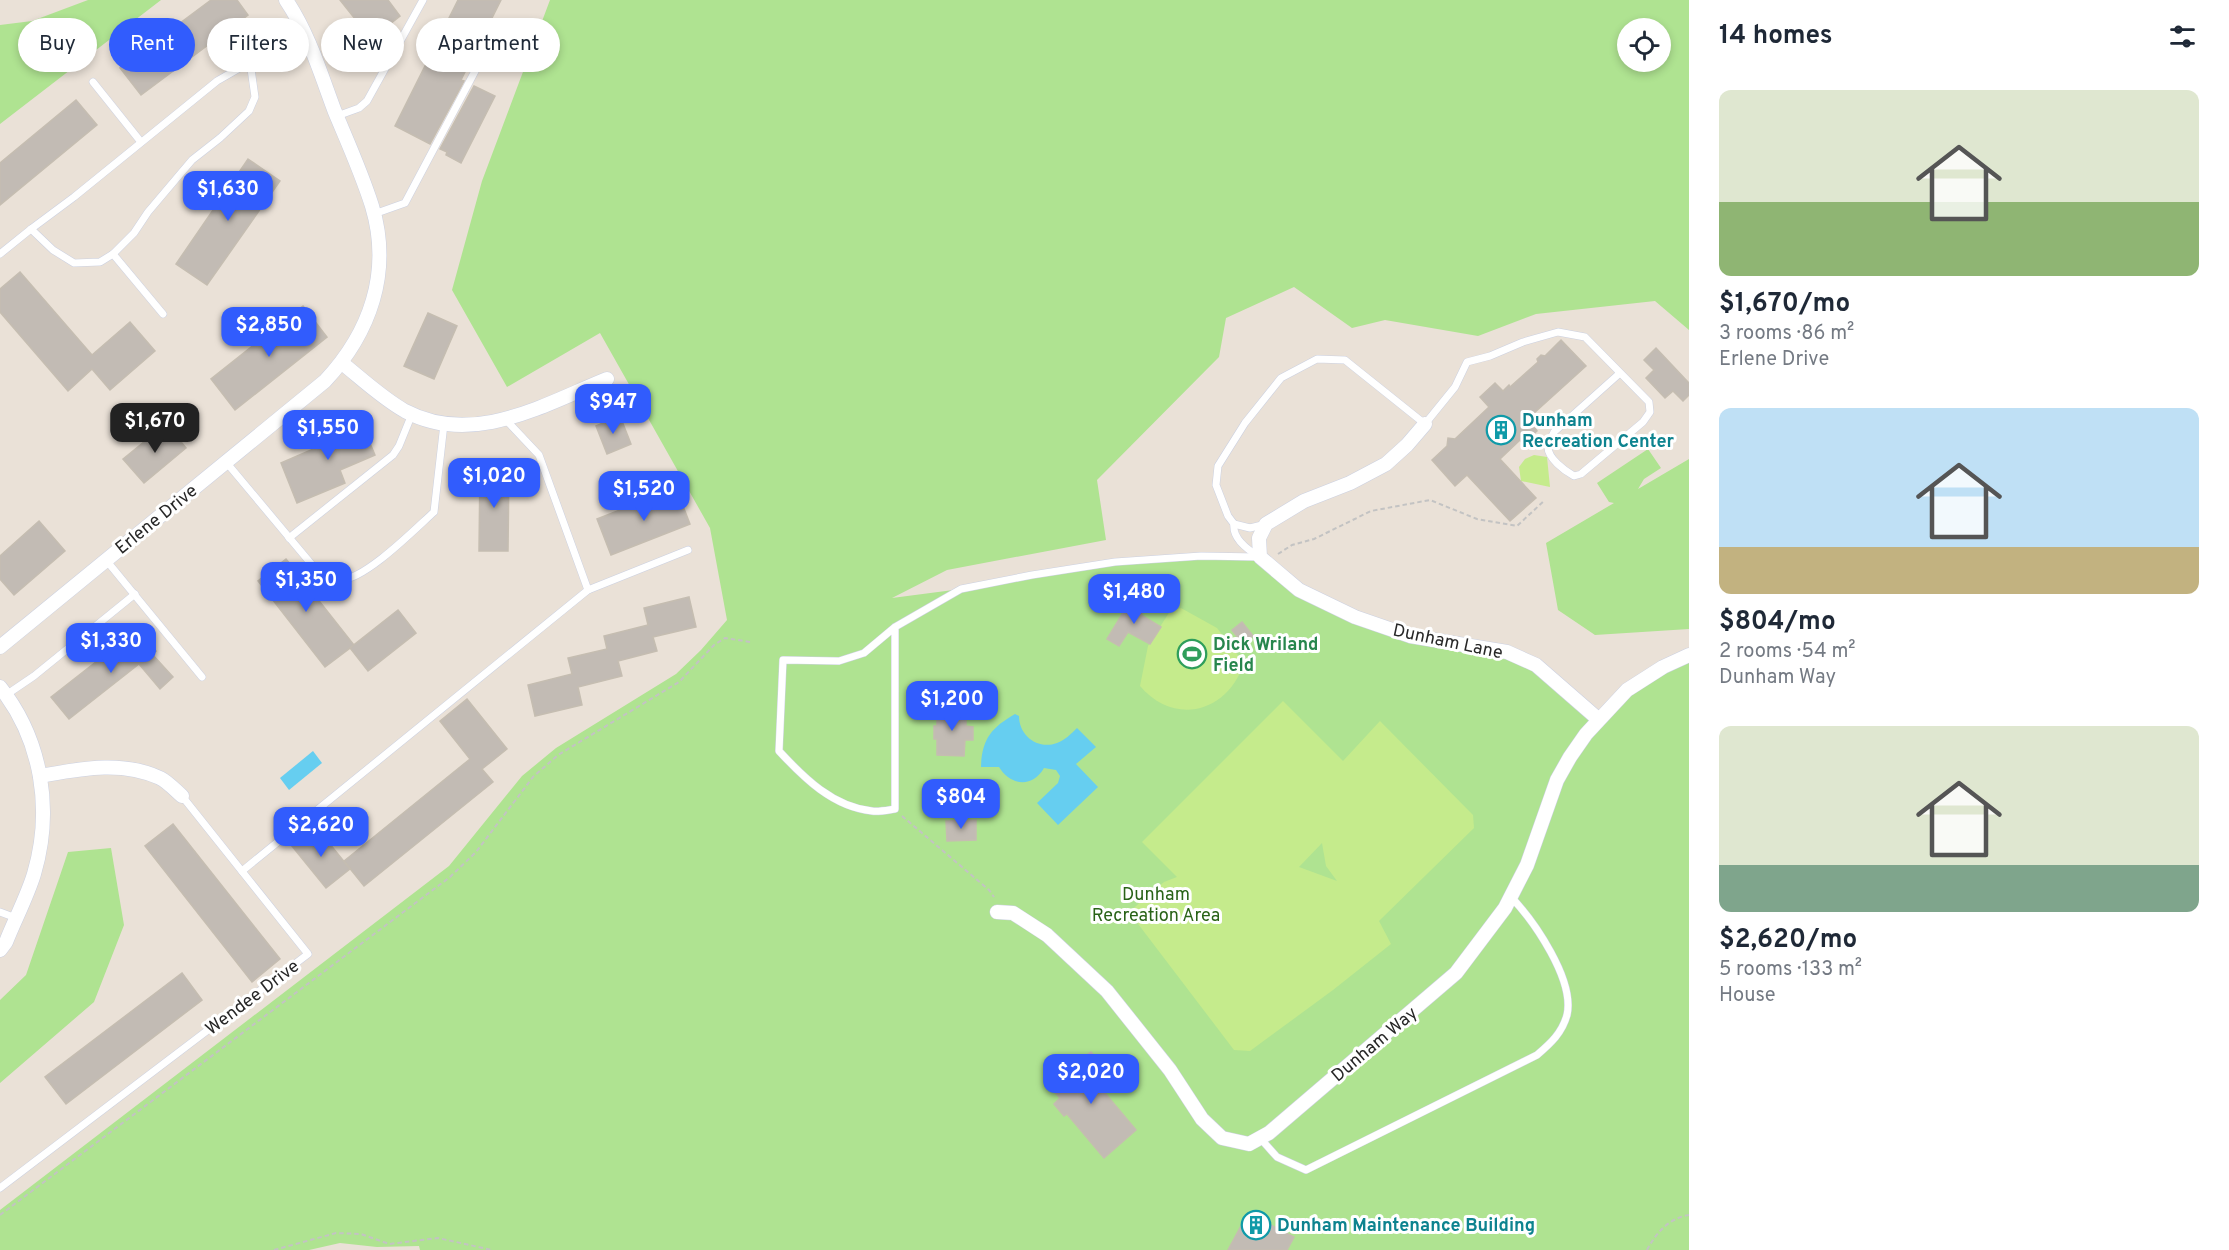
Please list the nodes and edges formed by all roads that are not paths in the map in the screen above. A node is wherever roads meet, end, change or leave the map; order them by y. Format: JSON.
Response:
{"nodes":[{"id":1,"x":286,"y":0,"type":"edge"},
{"id":2,"x":423,"y":0,"type":"edge"},
{"id":3,"x":296,"y":18,"type":"edge"},
{"id":4,"x":309,"y":46,"type":"edge"},
{"id":5,"x":233,"y":72,"type":"edge"},
{"id":6,"x":251,"y":72,"type":"edge"},
{"id":7,"x":475,"y":72,"type":"edge"},
{"id":8,"x":93,"y":82,"type":"dead end"},
{"id":9,"x":337,"y":116,"type":"junction"},
{"id":10,"x":141,"y":142,"type":"junction"},
{"id":11,"x":374,"y":214,"type":"junction"},
{"id":12,"x":31,"y":229,"type":"junction"},
{"id":13,"x":0,"y":254,"type":"edge"},
{"id":14,"x":113,"y":254,"type":"junction"},
{"id":15,"x":163,"y":314,"type":"dead end"},
{"id":16,"x":342,"y":363,"type":"junction"},
{"id":17,"x":1620,"y":373,"type":"junction"},
{"id":18,"x":607,"y":379,"type":"dead end"},
{"id":19,"x":412,"y":414,"type":"junction"},
{"id":20,"x":506,"y":420,"type":"junction"},
{"id":21,"x":444,"y":424,"type":"junction"},
{"id":22,"x":1425,"y":424,"type":"junction"},
{"id":23,"x":226,"y":462,"type":"junction"},
{"id":24,"x":1234,"y":524,"type":"junction"},
{"id":25,"x":1266,"y":524,"type":"junction"},
{"id":26,"x":289,"y":538,"type":"junction"},
{"id":27,"x":688,"y":550,"type":"dead end"},
{"id":28,"x":1267,"y":557,"type":"junction"},
{"id":29,"x":106,"y":560,"type":"junction"},
{"id":30,"x":588,"y":590,"type":"junction"},
{"id":31,"x":135,"y":594,"type":"junction"},
{"id":32,"x":895,"y":627,"type":"junction"},
{"id":33,"x":0,"y":647,"type":"edge"},
{"id":34,"x":1689,"y":655,"type":"edge"},
{"id":35,"x":202,"y":677,"type":"dead end"},
{"id":36,"x":3,"y":691,"type":"edge"},
{"id":37,"x":1598,"y":719,"type":"junction"},
{"id":38,"x":40,"y":776,"type":"junction"},
{"id":39,"x":182,"y":796,"type":"joint"},
{"id":40,"x":242,"y":871,"type":"junction"},
{"id":41,"x":1511,"y":897,"type":"junction"},
{"id":42,"x":0,"y":912,"type":"edge"},
{"id":43,"x":997,"y":912,"type":"road end"},
{"id":44,"x":16,"y":918,"type":"junction"},
{"id":45,"x":0,"y":950,"type":"edge"},
{"id":46,"x":1260,"y":1138,"type":"junction"},
{"id":47,"x":0,"y":1188,"type":"edge"}],
"edges":[{"from":1,"to":3,"type":"street","name":"Erlene Drive"},
{"from":2,"to":9,"type":"lane"},
{"from":4,"to":9,"type":"street","name":"Erlene Drive"},
{"from":5,"to":10,"type":"lane"},
{"from":6,"to":14,"type":"lane"},
{"from":7,"to":11,"type":"lane"},
{"from":8,"to":10,"type":"lane"},
{"from":9,"to":11,"type":"street","name":"Erlene Drive"},
{"from":10,"to":12,"type":"lane"},
{"from":11,"to":16,"type":"street","name":"Erlene Drive"},
{"from":12,"to":13,"type":"lane"},
{"from":12,"to":14,"type":"lane"},
{"from":14,"to":15,"type":"lane"},
{"from":16,"to":19,"type":"street"},
{"from":16,"to":23,"type":"street","name":"Erlene Drive"},
{"from":17,"to":17,"type":"lane"},
{"from":17,"to":22,"type":"lane"},
{"from":18,"to":20,"type":"street"},
{"from":19,"to":21,"type":"street"},
{"from":19,"to":26,"type":"lane"},
{"from":20,"to":21,"type":"street"},
{"from":20,"to":30,"type":"lane"},
{"from":21,"to":26,"type":"lane"},
{"from":22,"to":24,"type":"lane"},
{"from":22,"to":25,"type":"street"},
{"from":23,"to":26,"type":"lane"},
{"from":23,"to":29,"type":"street","name":"Erlene Drive"},
{"from":24,"to":25,"type":"lane"},
{"from":24,"to":28,"type":"lane"},
{"from":25,"to":28,"type":"street"},
{"from":27,"to":30,"type":"lane"},
{"from":28,"to":32,"type":"lane"},
{"from":28,"to":37,"type":"street","name":"Dunham Lane"},
{"from":29,"to":31,"type":"lane"},
{"from":29,"to":33,"type":"street","name":"Erlene Drive"},
{"from":30,"to":40,"type":"lane"},
{"from":31,"to":35,"type":"lane"},
{"from":31,"to":36,"type":"lane"},
{"from":32,"to":32,"type":"lane"},
{"from":34,"to":37,"type":"street","name":"Dunham Way"},
{"from":36,"to":38,"type":"street"},
{"from":37,"to":41,"type":"street","name":"Dunham Way"},
{"from":38,"to":39,"type":"street","name":"Wendee Drive"},
{"from":38,"to":44,"type":"street"},
{"from":39,"to":40,"type":"lane","name":"Wendee Drive"},
{"from":40,"to":47,"type":"lane","name":"Wendee Drive"},
{"from":41,"to":46,"type":"street","name":"Dunham Way"},
{"from":41,"to":46,"type":"lane"},
{"from":42,"to":44,"type":"lane"},
{"from":43,"to":46,"type":"street"},
{"from":44,"to":45,"type":"street"}]}
